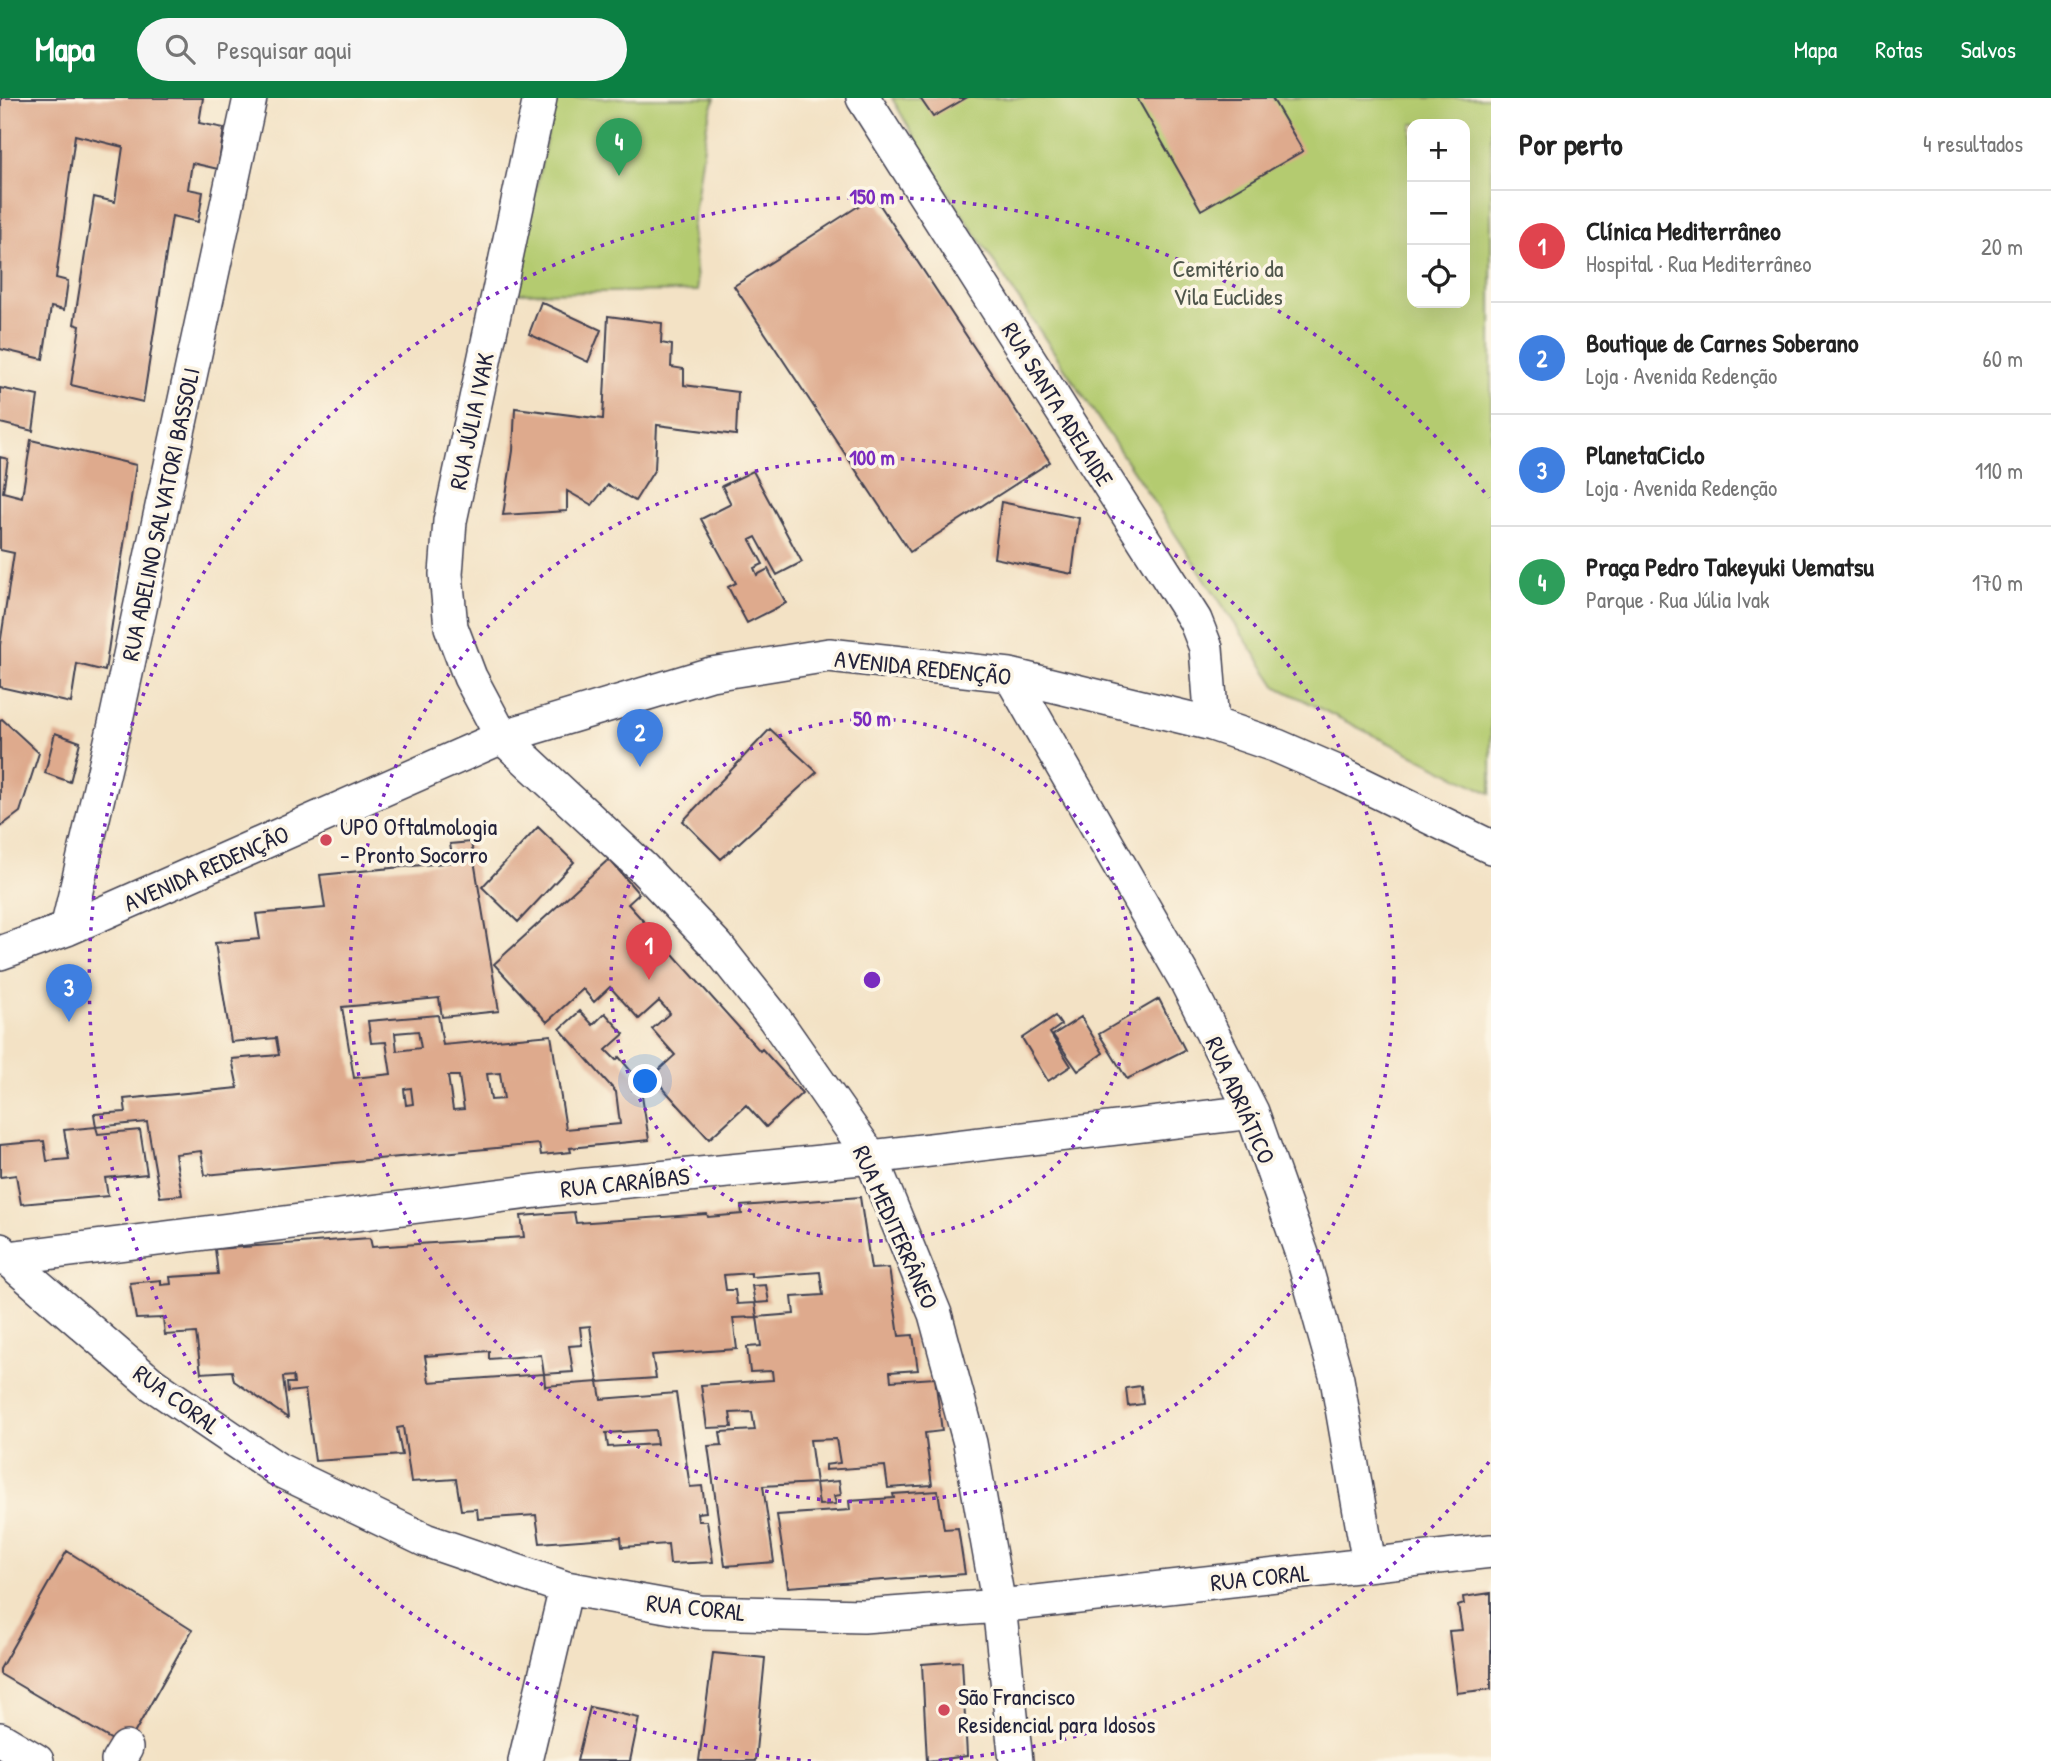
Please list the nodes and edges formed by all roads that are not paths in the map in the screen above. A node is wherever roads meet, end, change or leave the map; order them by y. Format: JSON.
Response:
{"nodes":[{"id":1,"x":250,"y":98,"type":"edge"},
{"id":2,"x":540,"y":98,"type":"edge"},
{"id":3,"x":863,"y":98,"type":"edge"},
{"id":4,"x":1010,"y":675,"type":"junction"},
{"id":5,"x":1212,"y":724,"type":"junction"},
{"id":6,"x":502,"y":737,"type":"junction"},
{"id":7,"x":1491,"y":847,"type":"edge"},
{"id":8,"x":67,"y":929,"type":"junction"},
{"id":9,"x":0,"y":953,"type":"edge"},
{"id":10,"x":1252,"y":1112,"type":"junction"},
{"id":11,"x":871,"y":1157,"type":"junction"},
{"id":12,"x":2,"y":1255,"type":"edge"},
{"id":13,"x":1491,"y":1551,"type":"edge"},
{"id":14,"x":1369,"y":1564,"type":"junction"},
{"id":15,"x":566,"y":1588,"type":"junction"},
{"id":16,"x":999,"y":1606,"type":"junction"},
{"id":17,"x":0,"y":1739,"type":"edge"},
{"id":18,"x":37,"y":1761,"type":"edge"},
{"id":19,"x":525,"y":1761,"type":"edge"},
{"id":20,"x":1016,"y":1761,"type":"edge"}],
"edges":[{"from":1,"to":8,"type":"street","name":"RUA ADELINO SALVATORI BASSOLI"},
{"from":2,"to":6,"type":"street","name":"RUA JÚLIA IVAK"},
{"from":3,"to":5,"type":"street","name":"RUA SANTA ADELAIDE"},
{"from":4,"to":5,"type":"street","name":"AVENIDA REDENÇÃO"},
{"from":4,"to":6,"type":"street","name":"AVENIDA REDENÇÃO"},
{"from":4,"to":10,"type":"street","name":"RUA ADRIÁTICO"},
{"from":5,"to":7,"type":"street","name":"AVENIDA REDENÇÃO"},
{"from":6,"to":8,"type":"street","name":"AVENIDA REDENÇÃO"},
{"from":6,"to":11,"type":"street","name":"RUA MEDITERRÂNEO"},
{"from":8,"to":9,"type":"street","name":"AVENIDA REDENÇÃO"},
{"from":10,"to":11,"type":"street","name":"RUA CARAÍBAS"},
{"from":10,"to":14,"type":"street","name":"RUA ADRIÁTICO"},
{"from":11,"to":12,"type":"street","name":"RUA CARAÍBAS"},
{"from":11,"to":16,"type":"street","name":"RUA MEDITERRÂNEO"},
{"from":12,"to":15,"type":"street","name":"RUA CORAL"},
{"from":13,"to":14,"type":"street","name":"RUA CORAL"},
{"from":14,"to":16,"type":"street","name":"RUA CORAL"},
{"from":15,"to":16,"type":"street","name":"RUA CORAL"},
{"from":15,"to":19,"type":"street"},
{"from":16,"to":20,"type":"street","name":"RUA MEDITERRÂNEO"},
{"from":17,"to":18,"type":"street"}]}
